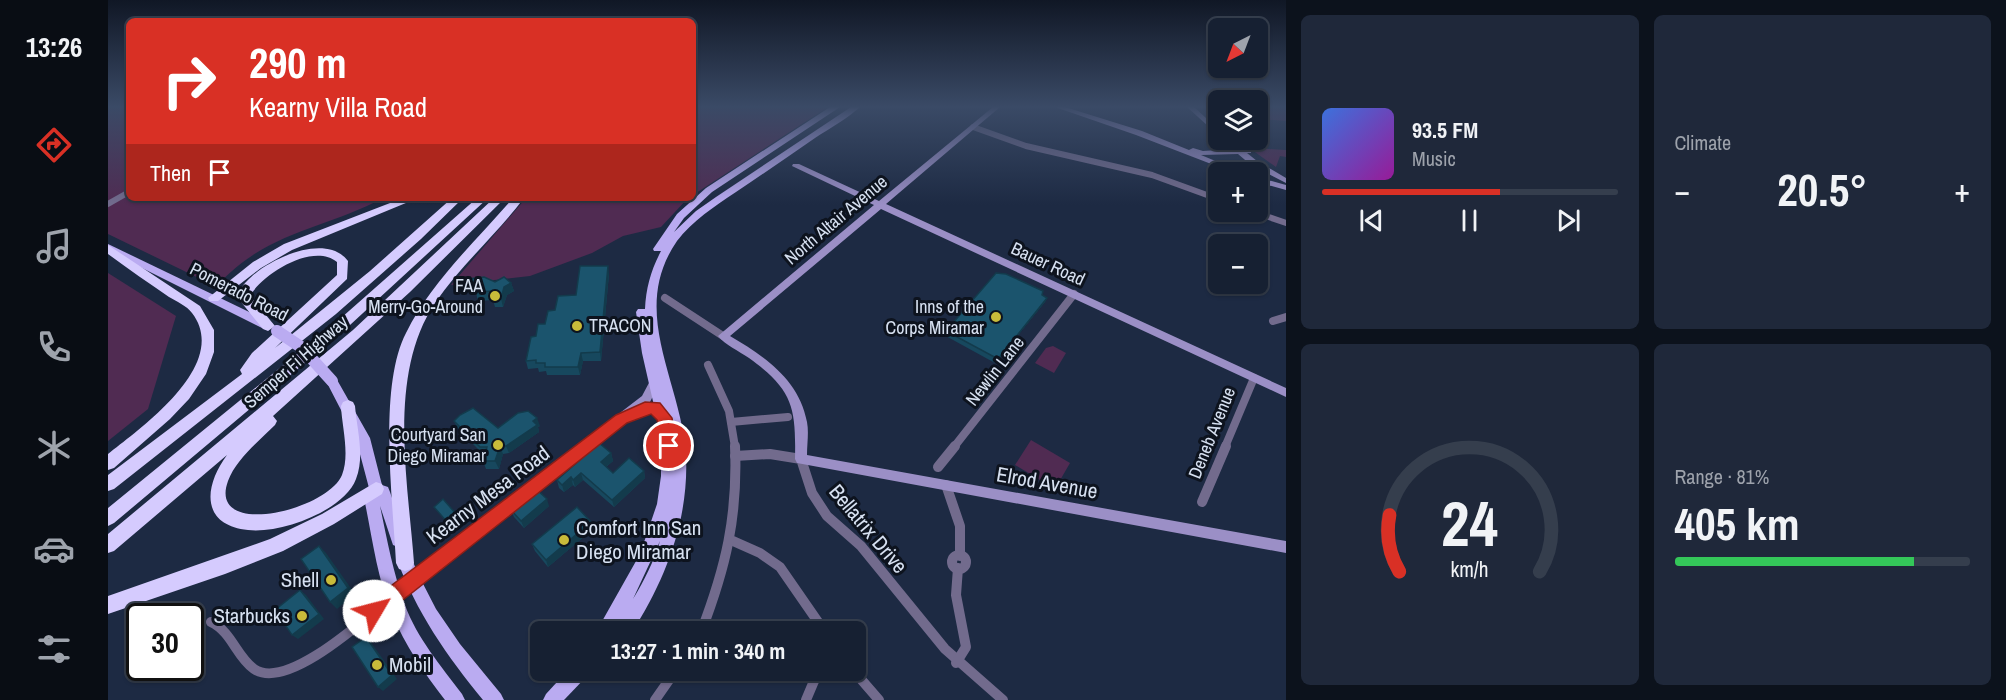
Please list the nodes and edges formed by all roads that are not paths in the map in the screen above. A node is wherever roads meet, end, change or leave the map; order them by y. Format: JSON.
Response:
{"nodes":[{"id":1,"x":787,"y":140,"type":"edge"},
{"id":2,"x":808,"y":140,"type":"edge"},
{"id":3,"x":958,"y":140,"type":"edge"},
{"id":4,"x":1008,"y":140,"type":"edge"},
{"id":5,"x":1155,"y":140,"type":"edge"},
{"id":6,"x":1160,"y":140,"type":"edge"},
{"id":7,"x":1246,"y":150,"type":"edge"},
{"id":8,"x":1238,"y":152,"type":"junction"},
{"id":9,"x":1248,"y":152,"type":"junction"},
{"id":10,"x":1212,"y":162,"type":"edge"},
{"id":11,"x":796,"y":166,"type":"dead end"},
{"id":12,"x":1286,"y":174,"type":"edge"},
{"id":13,"x":1286,"y":181,"type":"edge"},
{"id":14,"x":1268,"y":182,"type":"edge"},
{"id":15,"x":1286,"y":188,"type":"edge"},
{"id":16,"x":126,"y":194,"type":"edge"},
{"id":17,"x":1208,"y":195,"type":"edge"},
{"id":18,"x":405,"y":201,"type":"edge"},
{"id":19,"x":455,"y":201,"type":"edge"},
{"id":20,"x":472,"y":201,"type":"edge"},
{"id":21,"x":480,"y":201,"type":"edge"},
{"id":22,"x":497,"y":201,"type":"edge"},
{"id":23,"x":516,"y":201,"type":"edge"},
{"id":24,"x":108,"y":204,"type":"edge"},
{"id":25,"x":880,"y":205,"type":"junction"},
{"id":26,"x":1268,"y":217,"type":"edge"},
{"id":27,"x":1286,"y":223,"type":"edge"},
{"id":28,"x":108,"y":248,"type":"edge"},
{"id":29,"x":1074,"y":294,"type":"junction"},
{"id":30,"x":214,"y":298,"type":"junction"},
{"id":31,"x":665,"y":298,"type":"dead end"},
{"id":32,"x":1286,"y":317,"type":"edge"},
{"id":33,"x":1273,"y":321,"type":"dead end"},
{"id":34,"x":272,"y":328,"type":"junction"},
{"id":35,"x":723,"y":336,"type":"junction"},
{"id":36,"x":348,"y":344,"type":"junction"},
{"id":37,"x":708,"y":365,"type":"dead end"},
{"id":38,"x":1254,"y":378,"type":"junction"},
{"id":39,"x":655,"y":382,"type":"junction"},
{"id":40,"x":238,"y":384,"type":"junction"},
{"id":41,"x":1286,"y":393,"type":"edge"},
{"id":42,"x":348,"y":406,"type":"junction"},
{"id":43,"x":788,"y":417,"type":"dead end"},
{"id":44,"x":664,"y":418,"type":"junction"},
{"id":45,"x":621,"y":419,"type":"junction"},
{"id":46,"x":731,"y":422,"type":"junction"},
{"id":47,"x":735,"y":456,"type":"junction"},
{"id":48,"x":801,"y":459,"type":"junction"},
{"id":49,"x":108,"y":463,"type":"edge"},
{"id":50,"x":938,"y":467,"type":"dead end"},
{"id":51,"x":108,"y":484,"type":"edge"},
{"id":52,"x":946,"y":485,"type":"junction"},
{"id":53,"x":376,"y":489,"type":"junction"},
{"id":54,"x":1202,"y":502,"type":"dead end"},
{"id":55,"x":108,"y":508,"type":"edge"},
{"id":56,"x":108,"y":518,"type":"edge"},
{"id":57,"x":733,"y":541,"type":"junction"},
{"id":58,"x":108,"y":545,"type":"edge"},
{"id":59,"x":1286,"y":547,"type":"edge"},
{"id":60,"x":405,"y":562,"type":"junction"},
{"id":61,"x":412,"y":581,"type":"junction"},
{"id":62,"x":393,"y":596,"type":"junction"},
{"id":63,"x":108,"y":605,"type":"edge"},
{"id":64,"x":611,"y":621,"type":"edge"},
{"id":65,"x":629,"y":621,"type":"edge"},
{"id":66,"x":705,"y":621,"type":"edge"},
{"id":67,"x":817,"y":621,"type":"edge"},
{"id":68,"x":211,"y":622,"type":"dead end"},
{"id":69,"x":956,"y":663,"type":"junction"},
{"id":70,"x":570,"y":681,"type":"edge"},
{"id":71,"x":668,"y":681,"type":"edge"},
{"id":72,"x":814,"y":681,"type":"edge"},
{"id":73,"x":863,"y":681,"type":"edge"},
{"id":74,"x":998,"y":699,"type":"edge"},
{"id":75,"x":456,"y":700,"type":"edge"},
{"id":76,"x":495,"y":700,"type":"edge"},
{"id":77,"x":552,"y":700,"type":"edge"},
{"id":78,"x":655,"y":700,"type":"edge"},
{"id":79,"x":806,"y":700,"type":"edge"},
{"id":80,"x":879,"y":700,"type":"edge"}],
"edges":[{"from":1,"to":39,"type":"main road"},
{"from":2,"to":65,"type":"main road"},
{"from":3,"to":25,"type":"street","name":"North Altair Avenue"},
{"from":4,"to":17,"type":"street"},
{"from":5,"to":10,"type":"street"},
{"from":6,"to":8,"type":"street"},
{"from":7,"to":9,"type":"street"},
{"from":8,"to":9,"type":"street"},
{"from":8,"to":13,"type":"street"},
{"from":9,"to":12,"type":"street"},
{"from":11,"to":25,"type":"street","name":"Bauer Road"},
{"from":14,"to":15,"type":"street"},
{"from":16,"to":24,"type":"street"},
{"from":18,"to":30,"type":"highway"},
{"from":19,"to":40,"type":"highway","name":"Semper Fi Highway"},
{"from":20,"to":55,"type":"highway"},
{"from":21,"to":56,"type":"highway"},
{"from":22,"to":36,"type":"highway","name":"Semper Fi Highway"},
{"from":23,"to":60,"type":"highway"},
{"from":25,"to":29,"type":"street","name":"Bauer Road"},
{"from":25,"to":35,"type":"street","name":"North Altair Avenue"},
{"from":26,"to":27,"type":"street"},
{"from":28,"to":30,"type":"main road","name":"Pomerado Road"},
{"from":28,"to":49,"type":"highway"},
{"from":29,"to":38,"type":"street","name":"Bauer Road"},
{"from":29,"to":50,"type":"street","name":"Newlin Lane"},
{"from":30,"to":34,"type":"main road","name":"Pomerado Road"},
{"from":31,"to":35,"type":"street","name":"Bellatrix Drive"},
{"from":32,"to":33,"type":"street"},
{"from":34,"to":40,"type":"highway"},
{"from":34,"to":42,"type":"main road","name":"Pomerado Road","bridge":true},
{"from":35,"to":48,"type":"street","name":"Bellatrix Drive"},
{"from":36,"to":42,"type":"highway"},
{"from":36,"to":58,"type":"highway","name":"Semper Fi Highway"},
{"from":37,"to":46,"type":"street"},
{"from":38,"to":41,"type":"street","name":"Bauer Road"},
{"from":38,"to":54,"type":"street","name":"Deneb Avenue"},
{"from":39,"to":44,"type":"main road"},
{"from":39,"to":45,"type":"street","name":"Kearny Mesa Road"},
{"from":40,"to":51,"type":"highway","name":"Semper Fi Highway"},
{"from":42,"to":53,"type":"main road","name":"Pomerado Road"},
{"from":43,"to":46,"type":"street"},
{"from":44,"to":45,"type":"street","name":"Kearny Mesa Road"},
{"from":44,"to":64,"type":"main road"},
{"from":45,"to":61,"type":"street","name":"Kearny Mesa Road"},
{"from":46,"to":47,"type":"street"},
{"from":47,"to":48,"type":"street"},
{"from":47,"to":57,"type":"street"},
{"from":48,"to":52,"type":"street","name":"Elrod Avenue"},
{"from":48,"to":69,"type":"street","name":"Bellatrix Drive"},
{"from":52,"to":59,"type":"street","name":"Elrod Avenue"},
{"from":52,"to":69,"type":"street"},
{"from":53,"to":60,"type":"main road"},
{"from":53,"to":62,"type":"main road"},
{"from":53,"to":63,"type":"highway"},
{"from":57,"to":66,"type":"street"},
{"from":57,"to":67,"type":"street"},
{"from":60,"to":61,"type":"main road"},
{"from":61,"to":62,"type":"street","name":"Kearny Mesa Road"},
{"from":61,"to":76,"type":"main road"},
{"from":62,"to":68,"type":"street","name":"Kearny Mesa Road"},
{"from":62,"to":75,"type":"main road"},
{"from":69,"to":74,"type":"street","name":"Bellatrix Drive"},
{"from":70,"to":77,"type":"main road"},
{"from":71,"to":78,"type":"street"},
{"from":72,"to":79,"type":"street"},
{"from":73,"to":80,"type":"street"}]}
